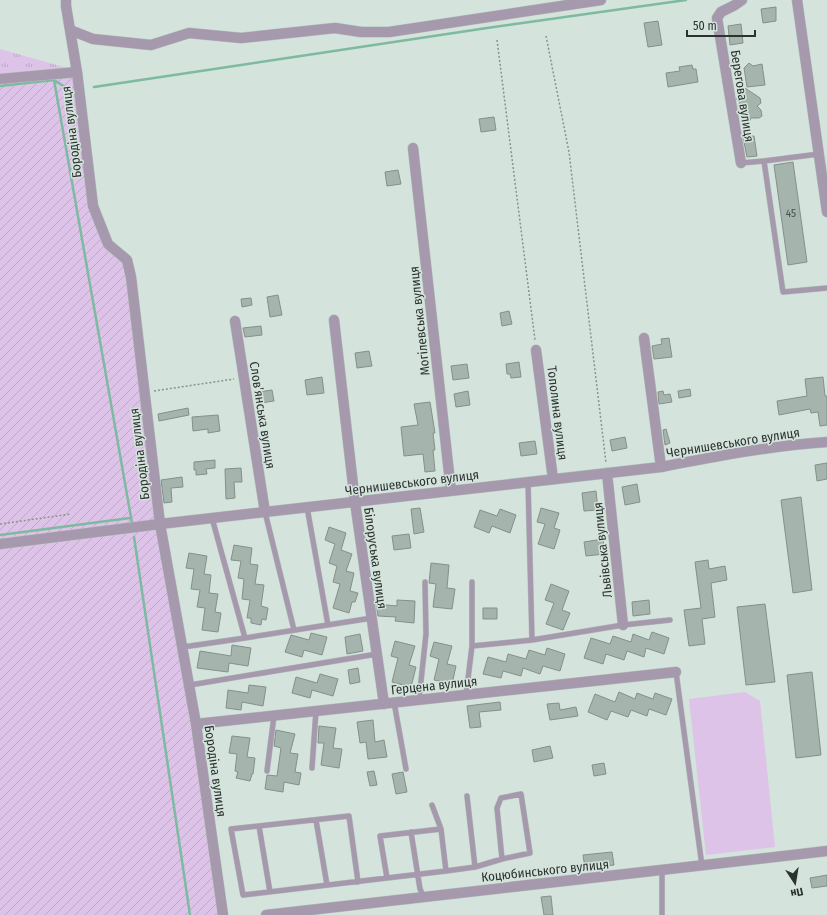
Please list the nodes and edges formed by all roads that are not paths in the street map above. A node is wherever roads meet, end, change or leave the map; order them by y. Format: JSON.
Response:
{"nodes":[{"id":1,"x":66,"y":0,"type":"edge"},
{"id":2,"x":601,"y":0,"type":"edge"},
{"id":3,"x":742,"y":0,"type":"edge"},
{"id":4,"x":797,"y":0,"type":"edge"},
{"id":5,"x":70,"y":30,"type":"junction"},
{"id":6,"x":77,"y":72,"type":"junction"},
{"id":7,"x":0,"y":79,"type":"edge"},
{"id":8,"x":413,"y":148,"type":"dead end"},
{"id":9,"x":819,"y":154,"type":"junction"},
{"id":10,"x":764,"y":161,"type":"junction"},
{"id":11,"x":741,"y":163,"type":"joint"},
{"id":12,"x":826,"y":195,"type":"edge"},
{"id":13,"x":827,"y":212,"type":"edge"},
{"id":14,"x":827,"y":288,"type":"edge"},
{"id":15,"x":334,"y":320,"type":"dead end"},
{"id":16,"x":235,"y":321,"type":"dead end"},
{"id":17,"x":644,"y":338,"type":"dead end"},
{"id":18,"x":536,"y":350,"type":"road end"},
{"id":19,"x":827,"y":442,"type":"edge"},
{"id":20,"x":661,"y":467,"type":"junction"},
{"id":21,"x":607,"y":473,"type":"junction"},
{"id":22,"x":553,"y":479,"type":"junction"},
{"id":23,"x":528,"y":482,"type":"junction"},
{"id":24,"x":451,"y":491,"type":"junction"},
{"id":25,"x":355,"y":502,"type":"junction"},
{"id":26,"x":306,"y":507,"type":"junction"},
{"id":27,"x":265,"y":512,"type":"junction"},
{"id":28,"x":212,"y":518,"type":"junction"},
{"id":29,"x":160,"y":524,"type":"junction"},
{"id":30,"x":0,"y":544,"type":"edge"},
{"id":31,"x":424,"y":582,"type":"dead end"},
{"id":32,"x":472,"y":582,"type":"dead end"},
{"id":33,"x":372,"y":618,"type":"junction"},
{"id":34,"x":670,"y":620,"type":"dead end"},
{"id":35,"x":328,"y":625,"type":"junction"},
{"id":36,"x":623,"y":625,"type":"junction"},
{"id":37,"x":294,"y":630,"type":"junction"},
{"id":38,"x":245,"y":638,"type":"junction"},
{"id":39,"x":532,"y":640,"type":"junction"},
{"id":40,"x":472,"y":646,"type":"junction"},
{"id":41,"x":182,"y":647,"type":"junction"},
{"id":42,"x":377,"y":654,"type":"junction"},
{"id":43,"x":676,"y":672,"type":"joint"},
{"id":44,"x":190,"y":685,"type":"junction"},
{"id":45,"x":466,"y":694,"type":"junction"},
{"id":46,"x":419,"y":700,"type":"junction"},
{"id":47,"x":389,"y":703,"type":"junction"},
{"id":48,"x":316,"y":711,"type":"junction"},
{"id":49,"x":274,"y":716,"type":"junction"},
{"id":50,"x":196,"y":724,"type":"junction"},
{"id":51,"x":312,"y":768,"type":"dead end"},
{"id":52,"x":406,"y":769,"type":"dead end"},
{"id":53,"x":267,"y":771,"type":"dead end"},
{"id":54,"x":467,"y":796,"type":"dead end"},
{"id":55,"x":432,"y":805,"type":"dead end"},
{"id":56,"x":316,"y":820,"type":"junction"},
{"id":57,"x":259,"y":826,"type":"junction"},
{"id":58,"x":440,"y":829,"type":"junction"},
{"id":59,"x":411,"y":832,"type":"junction"},
{"id":60,"x":827,"y":851,"type":"edge"},
{"id":61,"x":502,"y":859,"type":"junction"},
{"id":62,"x":702,"y":866,"type":"junction"},
{"id":63,"x":475,"y":867,"type":"junction"},
{"id":64,"x":662,"y":870,"type":"junction"},
{"id":65,"x":446,"y":871,"type":"junction"},
{"id":66,"x":417,"y":874,"type":"junction"},
{"id":67,"x":387,"y":878,"type":"junction"},
{"id":68,"x":358,"y":882,"type":"junction"},
{"id":69,"x":327,"y":885,"type":"junction"},
{"id":70,"x":270,"y":892,"type":"junction"},
{"id":71,"x":424,"y":897,"type":"junction"},
{"id":72,"x":223,"y":915,"type":"edge"},
{"id":73,"x":266,"y":915,"type":"edge"},
{"id":74,"x":662,"y":915,"type":"edge"}],
"edges":[{"from":1,"to":5,"type":"street","name":"Бородіна вулиця"},
{"from":2,"to":5,"type":"street"},
{"from":3,"to":11,"type":"street","name":"Берегова вулиця"},
{"from":4,"to":9,"type":"street"},
{"from":5,"to":6,"type":"street","name":"Бородіна вулиця"},
{"from":6,"to":7,"type":"street"},
{"from":6,"to":29,"type":"street","name":"Бородіна вулиця"},
{"from":8,"to":24,"type":"street","name":"Могілевська вулиця"},
{"from":9,"to":10,"type":"lane"},
{"from":9,"to":12,"type":"street"},
{"from":10,"to":11,"type":"lane"},
{"from":10,"to":14,"type":"lane"},
{"from":12,"to":13,"type":"street"},
{"from":15,"to":25,"type":"street","name":"Білоруська вулиця"},
{"from":16,"to":27,"type":"street","name":"Слов’янська вулиця"},
{"from":17,"to":20,"type":"street"},
{"from":18,"to":22,"type":"street","name":"Тополина вулиця"},
{"from":19,"to":20,"type":"street","name":"Чернишевського вулиця"},
{"from":20,"to":21,"type":"street","name":"Чернишевського вулиця"},
{"from":21,"to":22,"type":"street","name":"Чернишевського вулиця"},
{"from":21,"to":36,"type":"street","name":"Львівська вулиця"},
{"from":22,"to":23,"type":"street","name":"Чернишевського вулиця"},
{"from":23,"to":24,"type":"street","name":"Чернишевського вулиця"},
{"from":23,"to":39,"type":"lane"},
{"from":24,"to":25,"type":"street","name":"Чернишевського вулиця"},
{"from":25,"to":26,"type":"street","name":"Чернишевського вулиця"},
{"from":25,"to":33,"type":"street","name":"Білоруська вулиця"},
{"from":26,"to":27,"type":"street","name":"Чернишевського вулиця"},
{"from":26,"to":35,"type":"lane"},
{"from":27,"to":28,"type":"street","name":"Чернишевського вулиця"},
{"from":27,"to":37,"type":"lane"},
{"from":28,"to":29,"type":"street","name":"Чернишевського вулиця"},
{"from":28,"to":38,"type":"lane"},
{"from":29,"to":30,"type":"street","name":"Чернишевського вулиця"},
{"from":29,"to":41,"type":"street","name":"Бородіна вулиця"},
{"from":31,"to":46,"type":"lane"},
{"from":32,"to":40,"type":"lane"},
{"from":33,"to":35,"type":"lane"},
{"from":33,"to":42,"type":"street","name":"Білоруська вулиця"},
{"from":34,"to":36,"type":"lane"},
{"from":35,"to":37,"type":"lane"},
{"from":36,"to":39,"type":"lane"},
{"from":37,"to":38,"type":"lane"},
{"from":38,"to":41,"type":"lane"},
{"from":39,"to":40,"type":"lane"},
{"from":40,"to":45,"type":"lane"},
{"from":41,"to":44,"type":"street","name":"Бородіна вулиця"},
{"from":42,"to":44,"type":"lane"},
{"from":42,"to":47,"type":"street","name":"Білоруська вулиця"},
{"from":43,"to":45,"type":"street","name":"Герцена вулиця"},
{"from":43,"to":62,"type":"lane"},
{"from":44,"to":50,"type":"street","name":"Бородіна вулиця"},
{"from":45,"to":46,"type":"street","name":"Герцена вулиця"},
{"from":46,"to":47,"type":"street","name":"Герцена вулиця"},
{"from":47,"to":48,"type":"street","name":"Герцена вулиця"},
{"from":47,"to":52,"type":"lane"},
{"from":48,"to":49,"type":"street","name":"Герцена вулиця"},
{"from":48,"to":51,"type":"lane"},
{"from":49,"to":50,"type":"street","name":"Герцена вулиця"},
{"from":49,"to":53,"type":"lane"},
{"from":50,"to":72,"type":"street","name":"Бородіна вулиця"},
{"from":54,"to":63,"type":"lane"},
{"from":55,"to":58,"type":"lane"},
{"from":56,"to":57,"type":"lane"},
{"from":56,"to":68,"type":"lane"},
{"from":56,"to":69,"type":"lane"},
{"from":57,"to":70,"type":"lane"},
{"from":57,"to":70,"type":"lane"},
{"from":58,"to":59,"type":"lane"},
{"from":58,"to":65,"type":"lane"},
{"from":59,"to":66,"type":"lane"},
{"from":59,"to":67,"type":"lane"},
{"from":60,"to":62,"type":"street","name":"Коцюбинського вулиця"},
{"from":61,"to":61,"type":"lane"},
{"from":61,"to":63,"type":"lane"},
{"from":62,"to":64,"type":"street","name":"Коцюбинського вулиця"},
{"from":63,"to":65,"type":"lane"},
{"from":64,"to":71,"type":"street","name":"Коцюбинського вулиця"},
{"from":64,"to":74,"type":"lane"},
{"from":65,"to":66,"type":"lane"},
{"from":66,"to":67,"type":"lane"},
{"from":66,"to":71,"type":"lane"},
{"from":67,"to":68,"type":"lane"},
{"from":68,"to":69,"type":"lane"},
{"from":69,"to":70,"type":"lane"},
{"from":71,"to":73,"type":"street","name":"Коцюбинського вулиця"}]}
